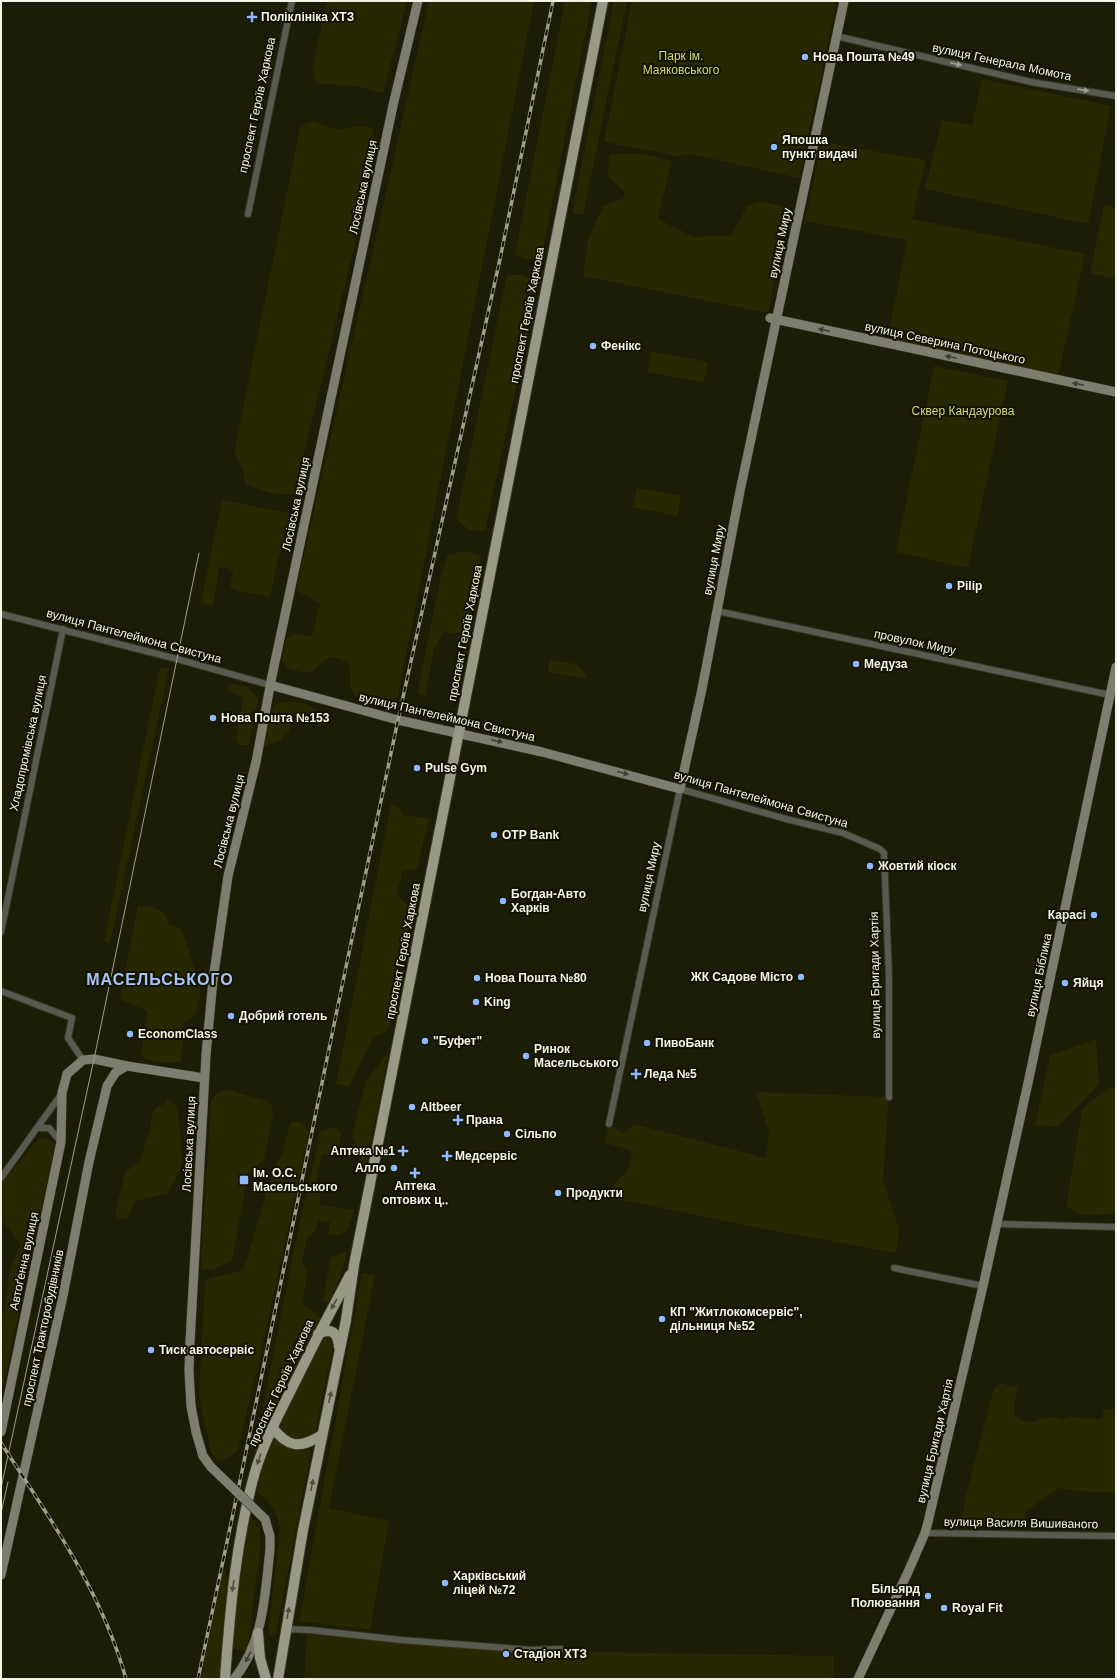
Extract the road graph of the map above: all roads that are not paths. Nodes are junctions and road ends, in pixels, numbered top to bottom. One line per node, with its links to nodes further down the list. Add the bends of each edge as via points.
1 (292, 1): 7 (street, проспект Героїв Харкова)
2 (418, 1): 14 (street, Лосівська вулиця, via 394,101)
3 (603, 1): 16 (main road, проспект Героїв Харкова)
4 (844, 1): 5 (street, вулиця Миру)
5 (836, 36): 6 (street, вулиця Генерала Момота, one-way to 6, via 1031,82); 8 (street, вулиця Миру)
6 (1116, 96)
7 (248, 214)
8 (773, 319): 9 (street, вулиця Северина Потоцького, one-way to 8); 10 (street, вулиця Миру)
9 (1116, 392)
10 (716, 610): 15 (street, провулок Миру); 17 (street, вулиця Миру)
11 (1, 614): 12 (street, вулиця Пантелеймона Свистуна)
12 (63, 629): 14 (street, вулиця Пантелеймона Свистуна); 19 (street, Хладопромівська вулиця)
13 (1116, 668): 15 (street, вулиця Біблика)
14 (270, 685): 16 (street, вулиця Пантелеймона Свистуна); 23 (street, Лосівська вулиця, via 256,762 228,876 213,980)
15 (1110, 695): 30 (street, вулиця Біблика)
16 (459, 734): 17 (street, вулиця Пантелеймона Свистуна, one-way to 17, via 542,752); 33 (main road, проспект Героїв Харкова)
17 (680, 789): 18 (street, вулиця Пантелеймона Свистуна, via 843,833); 26 (street, вулиця Миру)
18 (884, 853): 25 (street, вулиця Бригади Хартія, via 889,978)
19 (1, 932)
20 (1, 992): 21 (street, via 72,1018 68,1038)
21 (83, 1060): 22 (street, via 94,1059); 24 (street, via 68,1074)
22 (127, 1066): 23 (street); 42 (street, проспект Тракторобудівників, via 116,1072 107,1086)
23 (204, 1078): 44 (street, Лосівська вулиця, bridge, via 189,1371 190,1406 204,1456 211,1467 265,1519 270,1536 270,1549)
24 (62, 1093): 27 (street); 28 (street, Автоґенна вулиця)
25 (889, 1097)
26 (609, 1124)
27 (38, 1128): 28 (street, via 49,1128); 29 (street)
28 (61, 1142): 38 (street, Автоґенна вулиця)
29 (1, 1178)
30 (997, 1224): 31 (street); 34 (street, вулиця Біблика)
31 (1116, 1227)
32 (894, 1268): 34 (street)
33 (353, 1270): 35 (main road, проспект Героїв Харкова, one-way to 35); 36 (main road, проспект Героїв Харкова)
34 (983, 1286): 40 (street, вулиця Бригади Хартія)
35 (318, 1334): 36 (main road, via 334,1332); 37 (main road, проспект Героїв Харкова)
36 (340, 1353): 39 (main road, проспект Героїв Харкова, one-way to 36)
37 (272, 1427): 39 (main road, via 287,1442 293,1444 308,1443); 46 (main road, проспект Героїв Харкова, one-way to 46, via 255,1472 238,1547)
38 (1, 1432)
39 (322, 1435): 43 (main road, проспект Героїв Харкова, one-way to 39)
40 (925, 1533): 41 (street, вулиця Василя Вишиваного); 50 (street, вулиця Бригади Хартія)
41 (1116, 1536)
42 (1, 1575)
43 (286, 1629): 45 (street, via 408,1641 532,1650); 49 (main road, проспект Героїв Харкова)
44 (258, 1633): 47 (street, Лосівська вулиця, one-way to 47, via 248,1658); 48 (main road, via 260,1658)
45 (561, 1649)
46 (225, 1679)
47 (234, 1679)
48 (266, 1679)
49 (278, 1679)
50 (858, 1679)

